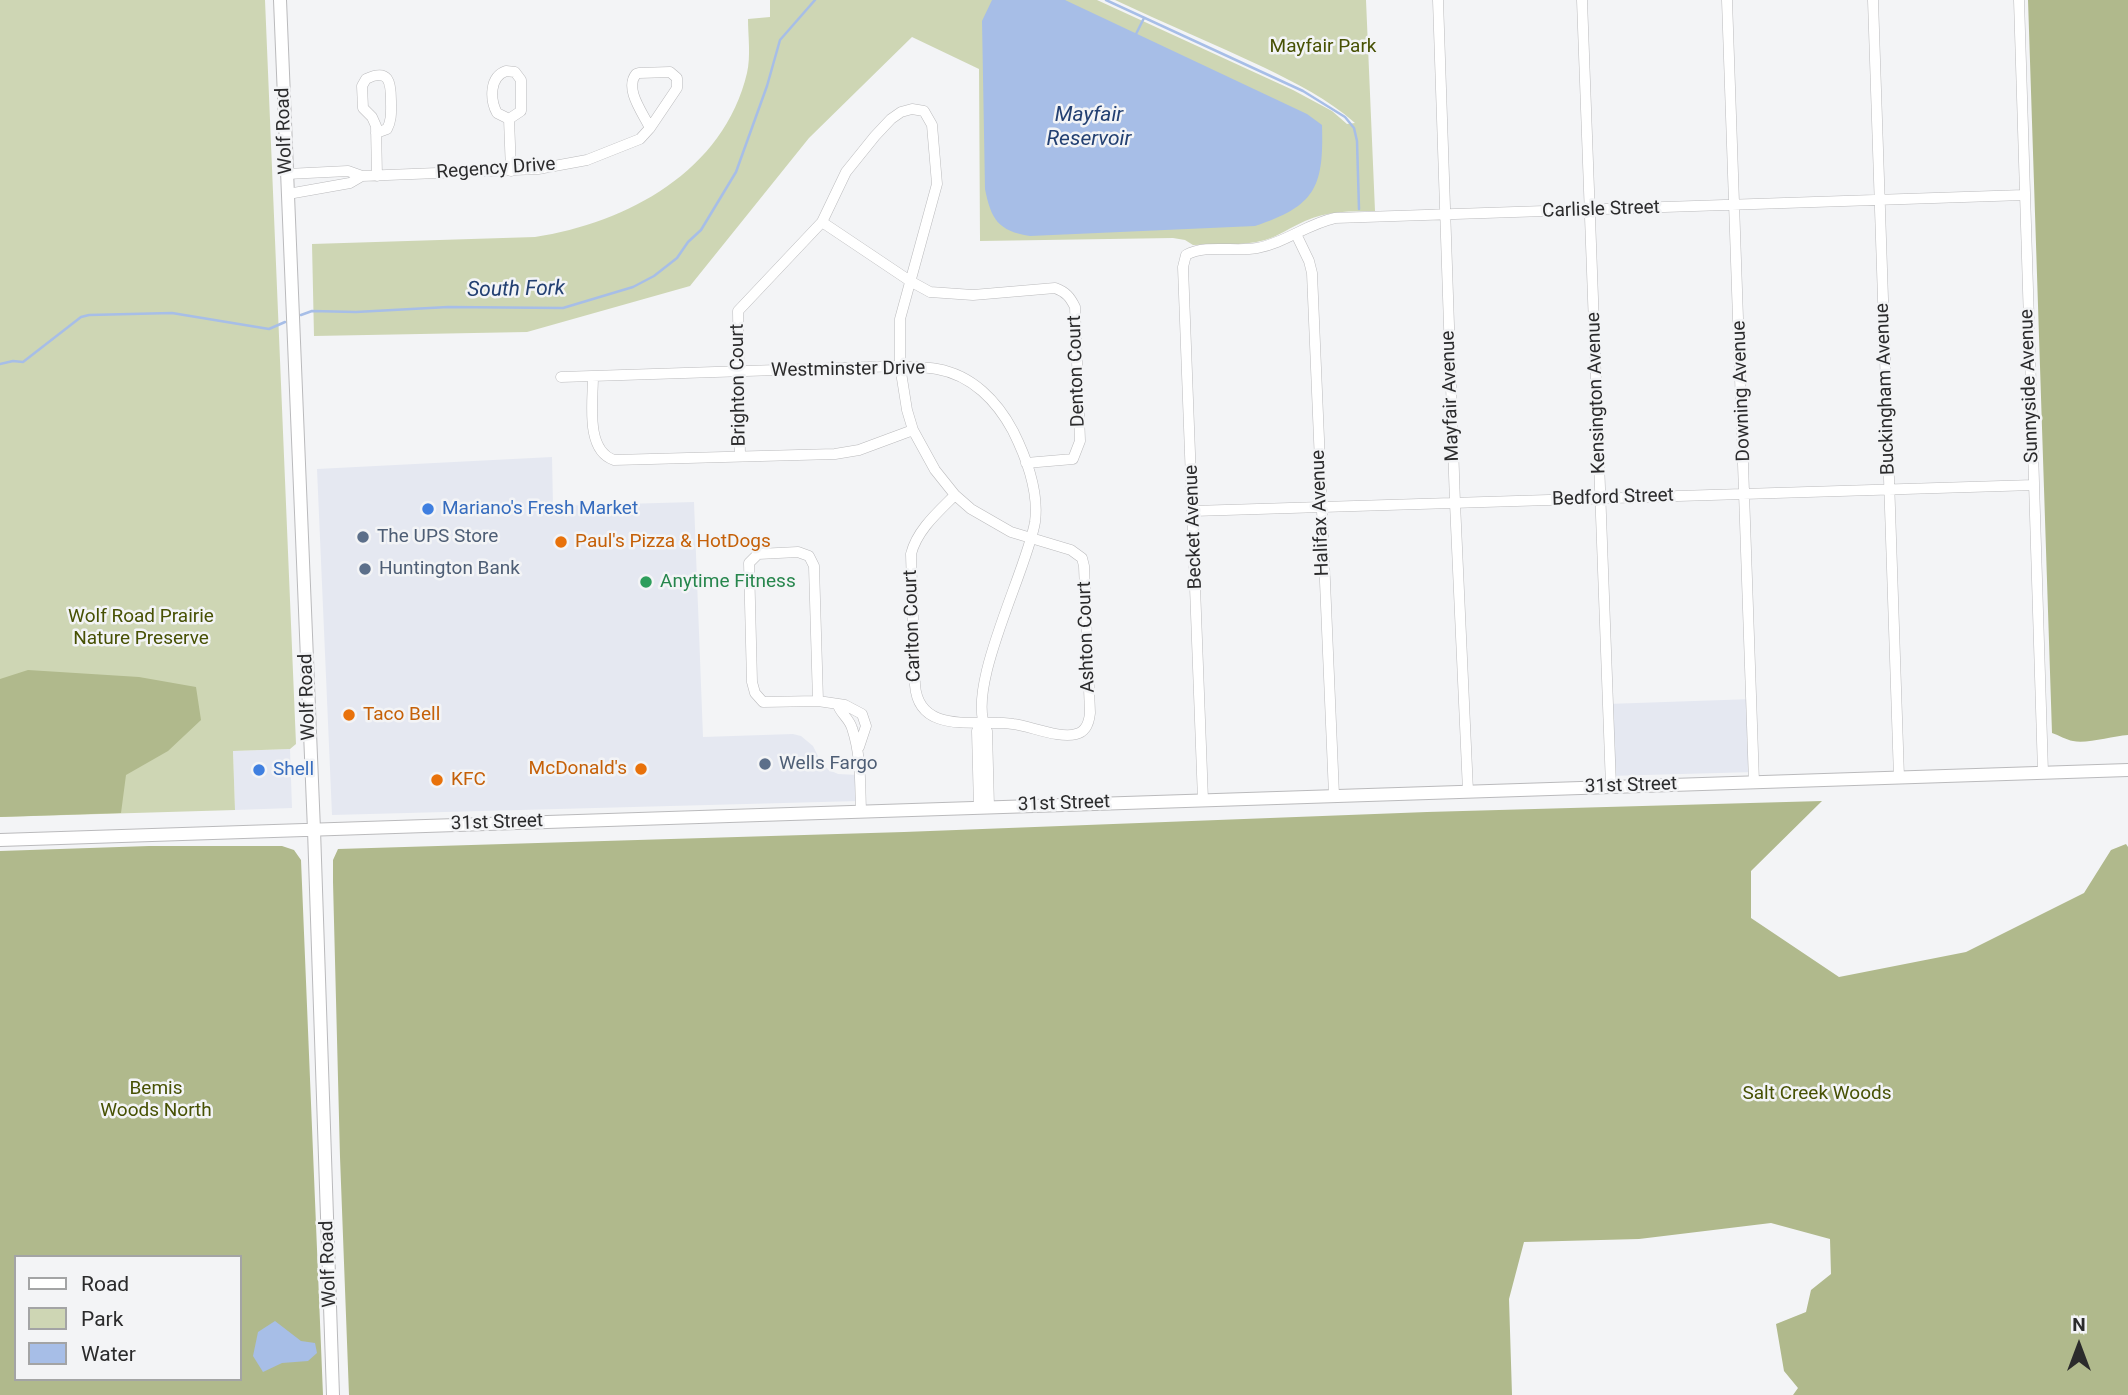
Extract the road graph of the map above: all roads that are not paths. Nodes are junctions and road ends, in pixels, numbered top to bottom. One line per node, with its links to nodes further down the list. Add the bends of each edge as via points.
1 (280, 0): 11 (main road, Wolf Road)
2 (1438, 0): 19 (street, Mayfair Avenue)
3 (1582, 0): 18 (street, Kensington Avenue)
4 (1727, 0): 17 (street, Downing Avenue)
5 (1873, 0): 16 (street, Buckingham Avenue)
6 (2019, 0): 15 (street, Sunnyside Avenue)
7 (509, 119): 7 (street, via 521,111 521,80 515,72 506,71 493,84 494,106); 10 (street)
8 (650, 128): 8 (street, Regency Drive, via 631,88 633,77 639,72 665,71 674,75 677,88); 10 (street, Regency Drive, via 639,139 587,160)
9 (376, 133): 9 (street, via 387,129 391,116 391,84 382,75 370,76 362,86 363,108); 13 (street)
10 (511, 171): 13 (street, Regency Drive)
11 (287, 174): 12 (street, Regency Drive, via 348,171); 14 (main road, Wolf Road)
12 (362, 176): 13 (street, Regency Drive); 14 (street, Regency Drive, via 350,183)
13 (377, 176)
14 (288, 194): 52 (main road, Wolf Road)
15 (2024, 195): 16 (street, Carlisle Street); 31 (street, Sunnyside Avenue)
16 (1880, 199): 17 (street, Carlisle Street); 32 (street, Buckingham Avenue)
17 (1734, 206): 18 (street, Carlisle Street); 33 (street, Downing Avenue)
18 (1590, 211): 19 (street, Carlisle Street); 35 (street, Kensington Avenue)
19 (1445, 214): 21 (street, Carlisle Street, via 1335,218); 36 (street, Mayfair Avenue)
20 (822, 222): 23 (street, Denton Court); 23 (street, Brighton Court, via 846,172 875,136 901,112 924,111 932,125 937,184); 25 (street, Brighton Court, via 738,311)
21 (1296, 234): 22 (street, Carlisle Street, via 1253,249 1198,250); 37 (street, Halifax Avenue, via 1312,274)
22 (1186, 255): 38 (street, Becket Avenue)
23 (910, 281): 24 (street, Ashton Court, via 900,319); 30 (street, Denton Court, via 946,295 1055,288 1070,297 1076,307 1080,441 1073,459)
24 (900, 366): 25 (street, Westminster Drive); 28 (street, Ashton Court); 30 (street, Westminster Drive, via 939,369 969,380 1005,416)
25 (738, 372): 26 (street, Westminster Drive); 29 (street, Brighton Court)
26 (593, 376): 27 (street, Westminster Drive); 29 (street, via 595,441 603,454 614,460)
27 (561, 377)
28 (913, 430): 29 (street, via 835,454); 34 (street, Ashton Court)
29 (740, 456)
30 (1026, 463): 39 (street, Westminster Drive, via 1034,498)
31 (2034, 485): 32 (street, Bedford Street); 43 (street, Sunnyside Avenue)
32 (1889, 489): 33 (street, Bedford Street); 44 (street, Buckingham Avenue)
33 (1746, 494): 35 (street, Bedford Street); 45 (street, Downing Avenue)
34 (955, 495): 39 (street, Ashton Court, via 995,524); 41 (street, Carlton Court, via 929,521 911,554 915,691 930,713 946,722)
35 (1601, 498): 36 (street, Bedford Street); 46 (street, Kensington Avenue)
36 (1455, 503): 37 (street, Bedford Street); 47 (street, Mayfair Avenue)
37 (1321, 507): 38 (street, Bedford Street); 48 (street, Halifax Avenue)
38 (1193, 511): 49 (street, Becket Avenue)
39 (1031, 539): 41 (street, Westminster Drive, via 990,658 982,693); 41 (street, Ashton Court, via 1072,550 1082,558 1089,722 1081,733 1070,736 1012,723)
40 (818, 701): 40 (street, via 812,560 799,552 758,554 748,569 755,693 763,702); 51 (street, via 855,709 864,716 866,726 859,747)
41 (982, 723): 50 (street, Westminster Drive, via 987,731)
42 (2128, 770): 43 (main road, 31st Street)
43 (2043, 772): 44 (main road, 31st Street)
44 (1899, 777): 45 (main road, 31st Street)
45 (1754, 782): 46 (main road, 31st Street)
46 (1611, 786): 47 (main road, 31st Street)
47 (1468, 791): 48 (main road, 31st Street)
48 (1334, 796): 49 (main road, 31st Street)
49 (1203, 800): 50 (main road, 31st Street)
50 (984, 807): 51 (main road, 31st Street)
51 (861, 811): 52 (main road, 31st Street)
52 (314, 830): 53 (main road, 31st Street); 54 (main road, Wolf Road)
53 (0, 840)
54 (333, 1395)

